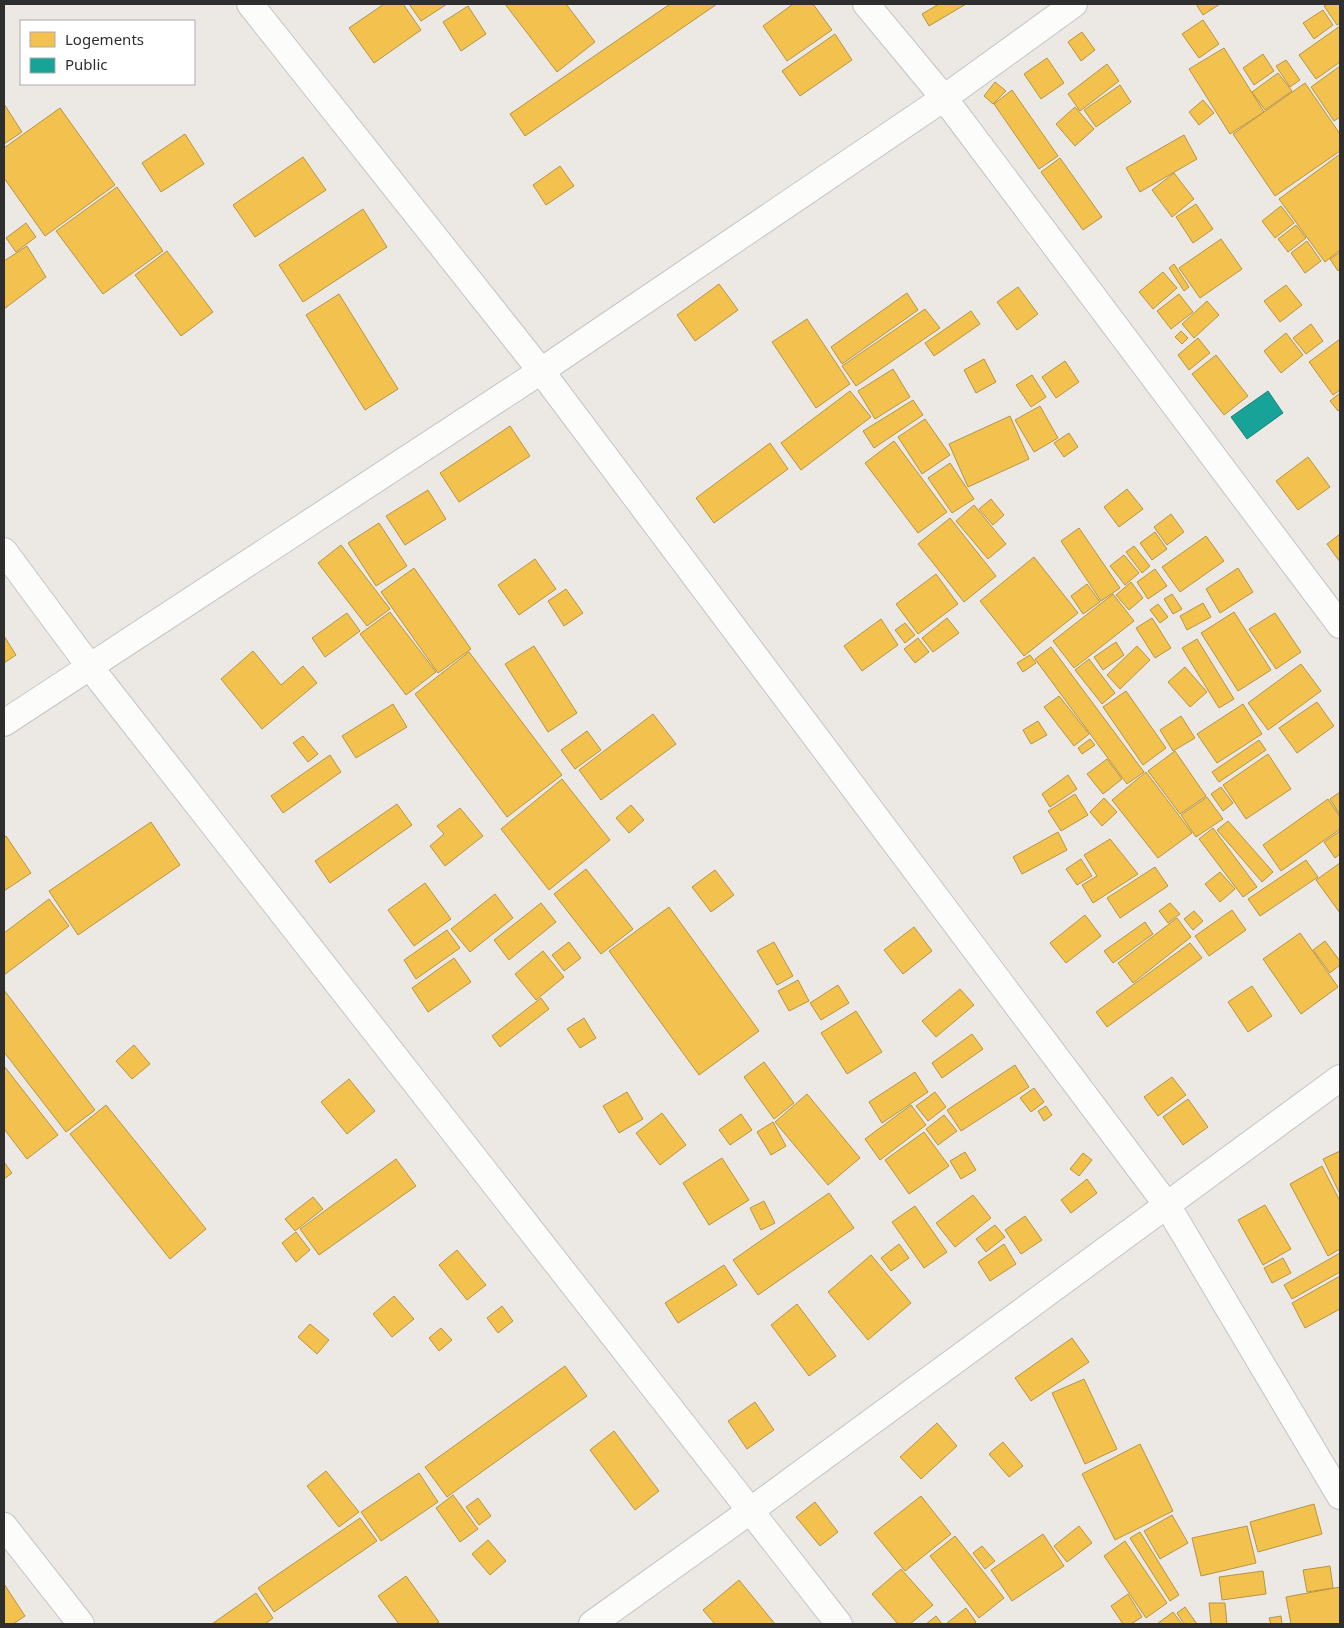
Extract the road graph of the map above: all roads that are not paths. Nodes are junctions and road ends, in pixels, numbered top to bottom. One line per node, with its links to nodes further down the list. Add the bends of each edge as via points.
1 (250, 4): 5 (street)
2 (866, 4): 4 (street)
3 (1074, 4): 4 (street)
4 (944, 98): 5 (street); 7 (street)
5 (541, 370): 8 (street); 11 (street)
6 (4, 551): 8 (street)
7 (1340, 625)
8 (90, 667): 9 (street); 13 (street)
9 (4, 723)
10 (1340, 1078): 11 (street)
11 (1167, 1205): 12 (street); 13 (street)
12 (1340, 1496)
13 (750, 1511): 16 (street); 17 (street)
14 (4, 1526): 15 (street)
15 (80, 1624)
16 (592, 1624)
17 (839, 1624)

